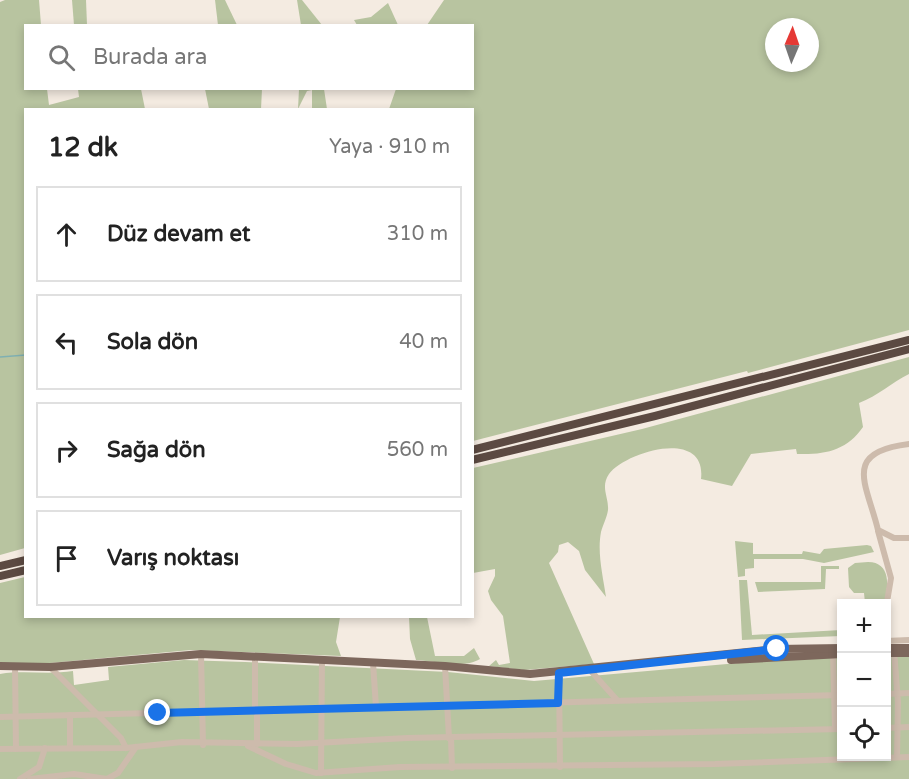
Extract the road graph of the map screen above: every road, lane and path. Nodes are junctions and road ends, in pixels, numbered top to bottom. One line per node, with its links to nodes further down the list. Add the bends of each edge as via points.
1 (909, 340): 4 (highway)
2 (909, 349): 5 (highway)
3 (909, 444): 6 (street, via 886,447 867,458 864,465 863,483)
4 (474, 449)
5 (474, 460)
6 (878, 530): 7 (street, via 894,538); 12 (street, via 891,578)
7 (909, 538)
8 (24, 560): 9 (highway)
9 (0, 566)
10 (24, 570): 11 (highway)
11 (0, 576)
12 (888, 599)
13 (909, 640): 14 (street)
14 (891, 641)
15 (909, 648): 17 (main road)
16 (837, 650): 30 (main road, via 777,649)
17 (891, 651)
18 (891, 651): 21 (main road)
19 (838, 653): 35 (street)
20 (890, 653): 32 (street)
21 (909, 653)
22 (201, 656): 23 (main road); 29 (main road); 43 (street)
23 (255, 658): 24 (main road); 42 (street)
24 (322, 661): 25 (main road); 41 (street)
25 (373, 665): 28 (main road); 40 (street)
26 (0, 668): 27 (main road)
27 (15, 668): 29 (main road); 46 (street)
28 (445, 668): 31 (main road); 39 (street)
29 (52, 669): 44 (street)
30 (592, 672): 31 (main road); 37 (street)
31 (559, 675): 38 (street)
32 (897, 693): 33 (street); 34 (street); 51 (street)
33 (909, 693)
34 (891, 694)
35 (833, 695): 36 (street); 37 (street); 48 (street)
36 (837, 695)
37 (617, 700): 38 (street)
38 (558, 703): 39 (street); 53 (street)
39 (446, 705): 40 (street); 54 (street)
40 (376, 707): 41 (street)
41 (321, 709): 42 (street); 55 (street)
42 (256, 711): 43 (street); 57 (street)
43 (201, 712): 44 (street); 58 (street)
44 (97, 714): 45 (street); 62 (street)
45 (70, 715): 46 (street); 61 (street)
46 (16, 716): 47 (street); 64 (street)
47 (0, 717)
48 (837, 722)
49 (909, 727): 51 (street)
50 (891, 728): 51 (street)
51 (896, 728): 65 (street)
52 (837, 729): 53 (street)
53 (558, 736): 54 (street); 67 (street)
54 (450, 738): 55 (street); 68 (street)
55 (323, 742): 57 (street); 69 (street)
56 (245, 744): 57 (street); 58 (street); 69 (street, via 286,764)
57 (256, 744)
58 (203, 745): 59 (street, via 182,742)
59 (136, 747): 62 (street); 71 (street, via 112,777 74,774)
60 (45, 748): 61 (street); 64 (street); 70 (street, via 39,767)
61 (70, 748): 62 (street)
62 (126, 748)
63 (0, 749): 64 (street)
64 (16, 749)
65 (897, 757): 66 (street); 67 (street)
66 (909, 757)
67 (560, 767): 68 (street)
68 (452, 768): 69 (street)
69 (321, 772)
70 (20, 779)
71 (30, 779)

